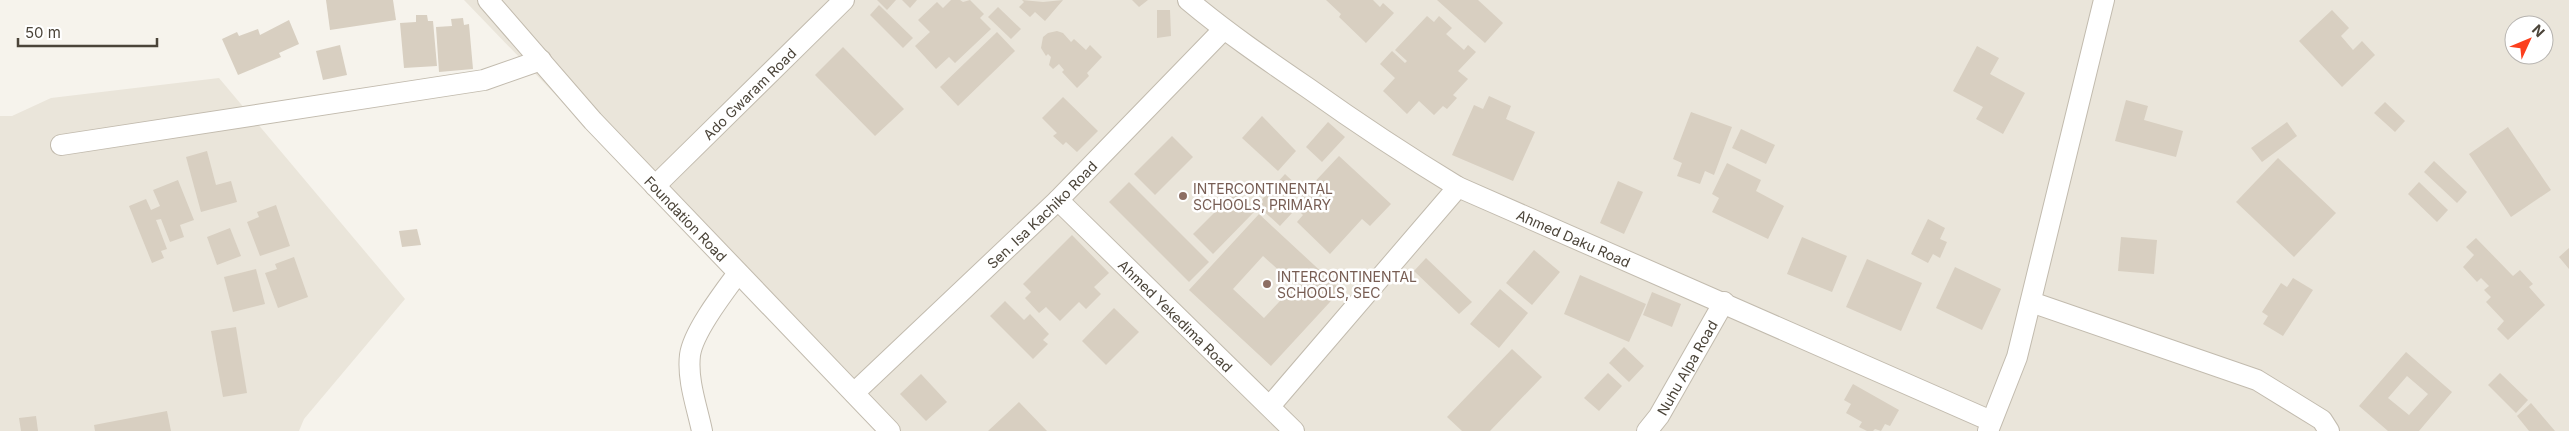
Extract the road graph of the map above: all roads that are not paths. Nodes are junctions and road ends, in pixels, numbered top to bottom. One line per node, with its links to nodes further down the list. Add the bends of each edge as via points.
1 (488, 0): 6 (street, Foundation Road)
2 (844, 0): 8 (street, Ado Gwaram Road)
3 (1188, 0): 5 (street, Ahmed Daku Road)
4 (2104, 0): 13 (street)
5 (1223, 30): 9 (street, Ahmed Daku Road, via 1407,156); 10 (street, Sen. Isa Kachiko Road)
6 (541, 60): 7 (street, via 484,80); 8 (street, Foundation Road)
7 (61, 145)
8 (654, 186): 11 (street, Foundation Road)
9 (1458, 187): 12 (street, Ahmed Daku Road); 15 (street)
10 (1058, 200): 14 (street, Sen. Isa Kachiko Road); 15 (street, Ahmed Yekedima Road)
11 (738, 272): 14 (street, Foundation Road); 17 (street, via 708,315 690,354 690,376)
12 (1724, 302): 16 (street, Ahmed Daku Road); 20 (street, Nuhu Alpa Road, via 1659,416)
13 (2031, 302): 16 (street, via 2017,357); 21 (street, via 2257,380 2322,420)
14 (854, 393): 18 (street, Foundation Road)
15 (1270, 406): 19 (street, Ahmed Yekedima Road)
16 (1990, 426)
17 (702, 431)
18 (890, 431)
19 (1294, 431)
20 (1647, 431)
21 (2330, 431)

